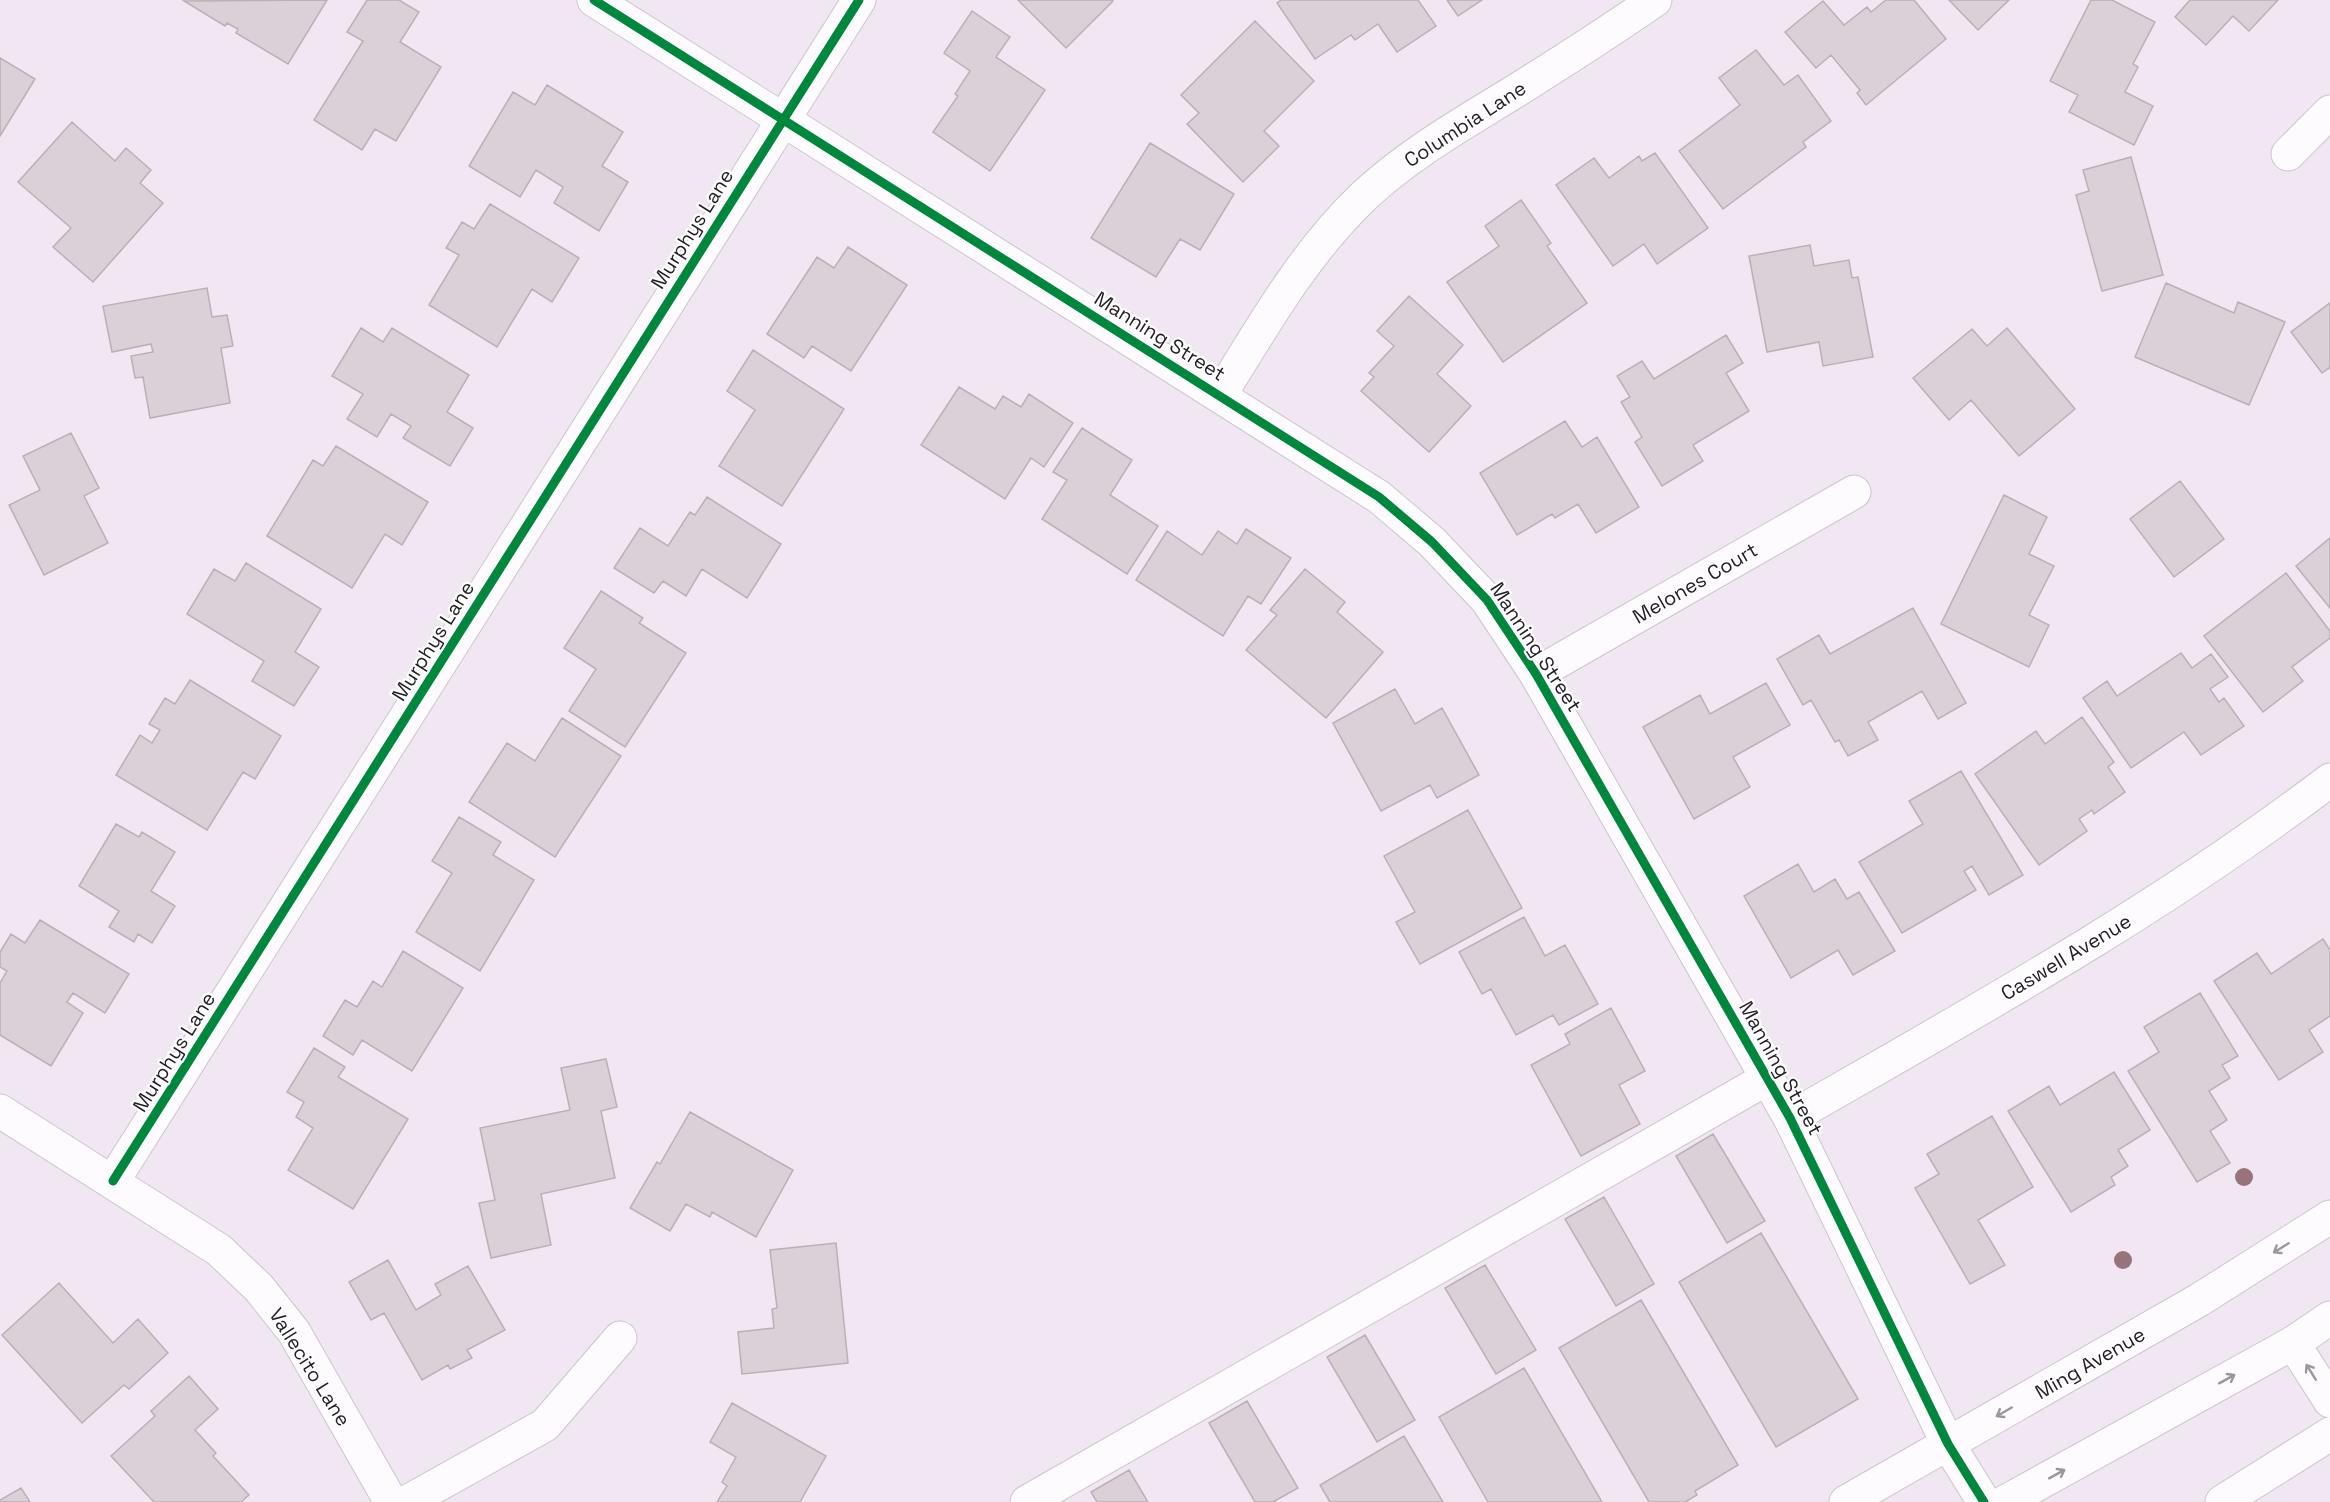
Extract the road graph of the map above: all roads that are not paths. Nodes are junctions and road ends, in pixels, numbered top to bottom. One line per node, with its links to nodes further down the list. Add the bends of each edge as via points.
1 (594, 0): 5 (street, Manning Street)
2 (859, 0): 5 (street, Murphys Lane)
3 (1655, 0): 7 (street, Columbia Lane, via 1423,148 1364,197 1312,254)
4 (2330, 112): 6 (street)
5 (783, 119): 7 (street, Manning Street); 14 (street, Murphys Lane)
6 (2288, 154)
7 (1220, 395): 9 (street, Manning Street, via 1379,497 1432,542 1486,600)
8 (1854, 492): 9 (street, Melones Court)
9 (1536, 674): 11 (street, Manning Street)
10 (2330, 780): 13 (street, Caswell Avenue, via 2144,910)
11 (1768, 1078): 13 (street, Manning Street); 24 (street)
12 (0, 1111): 14 (street, Vallecito Lane)
13 (1790, 1118): 21 (street, Manning Street)
14 (113, 1182): 22 (street, Vallecito Lane, via 219,1250 260,1288 294,1332)
15 (2330, 1217): 21 (street, Ming Avenue, one-way to 21, via 2199,1300)
16 (2330, 1318): 18 (street)
17 (620, 1338): 23 (street, via 545,1425)
18 (2293, 1342): 19 (street, one-way to 18); 27 (street, one-way to 18)
19 (2330, 1401)
20 (2330, 1434): 28 (street)
21 (1948, 1444): 25 (street, Ming Avenue); 26 (street, Manning Street)
22 (391, 1502)
23 (407, 1502)
24 (1027, 1502)
25 (1846, 1502)
26 (1984, 1502)
27 (2005, 1502)
28 (2222, 1502)

